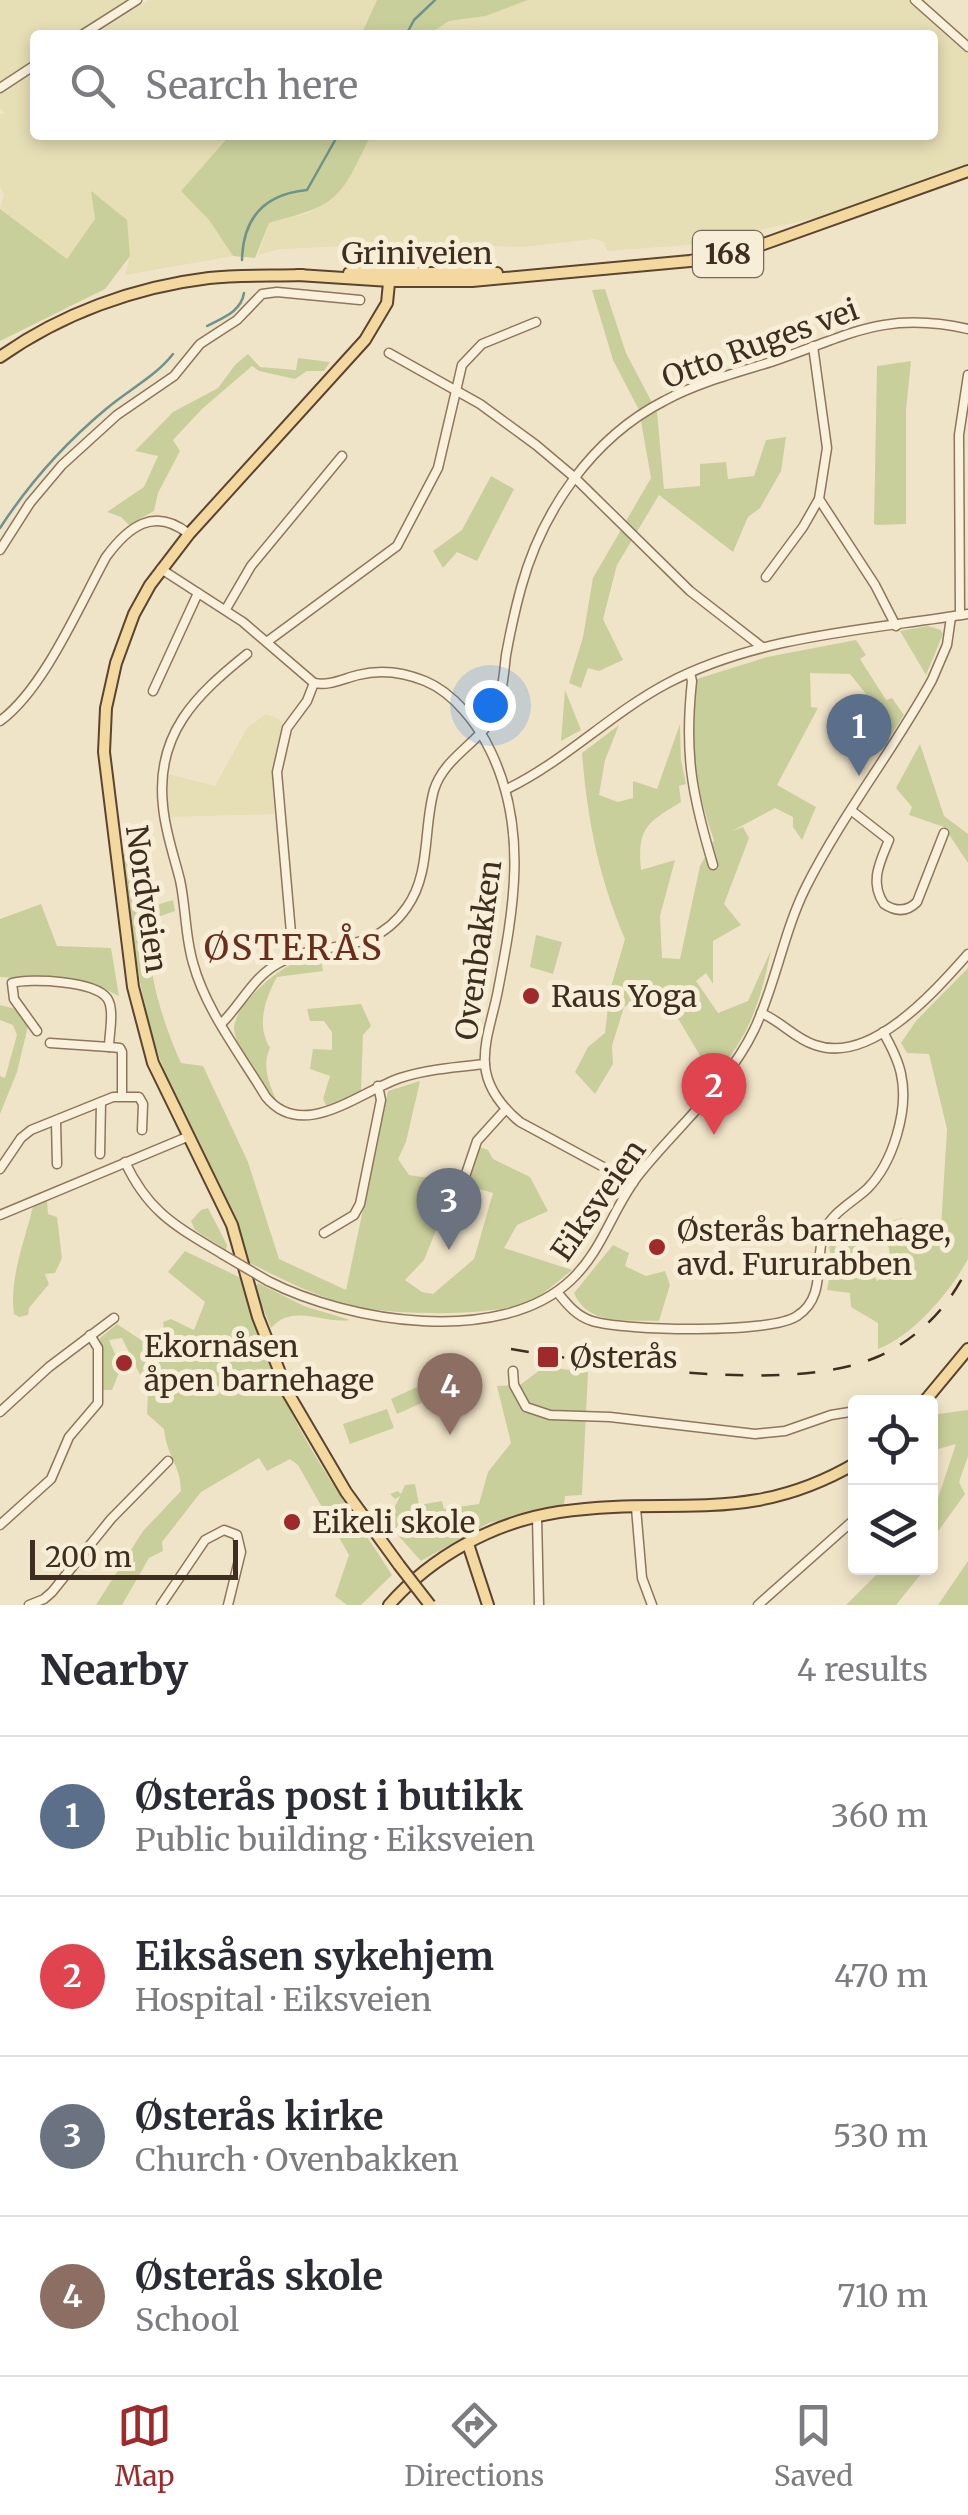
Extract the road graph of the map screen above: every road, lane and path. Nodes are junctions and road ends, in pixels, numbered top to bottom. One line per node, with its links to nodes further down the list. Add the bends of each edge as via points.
1 (137, 0): 3 (street)
2 (915, 0): 4 (street)
3 (90, 30)
4 (968, 47)
5 (30, 68): 6 (street)
6 (0, 88)
7 (968, 172): 9 (main road, Griniveien / 168)
8 (968, 179): 9 (main road, Griniveien / 168)
9 (910, 193): 10 (main road, Griniveien / 168, via 716,257 536,275)
10 (390, 277): 16 (main road, Griniveien / 168, via 211,278 146,290 58,322); 22 (main road, Nordveien, via 388,303 365,340)
11 (360, 300): 23 (street, via 262,294 62,465)
12 (536, 322): 18 (street, via 482,344 462,365)
13 (968, 330): 14 (street, Otto Ruges vei, via 891,322)
14 (813, 346): 20 (street, Otto Ruges vei, via 663,401 616,433); 21 (street, via 826,435)
15 (389, 353): 18 (street)
16 (0, 357)
17 (968, 376): 28 (street, Eiksveien, via 958,435)
18 (454, 389): 20 (street); 30 (street, via 438,468 397,546)
19 (342, 456): 27 (street, via 251,566)
20 (574, 477): 31 (street, via 678,581); 37 (street, Otto Ruges vei, via 526,575 496,710)
21 (819, 499): 25 (street); 29 (street)
22 (189, 534): 24 (main road, Nordveien); 36 (street, via 151,520 118,541 37,680)
23 (0, 550)
24 (161, 569): 26 (street); 57 (main road, Nordveien, via 116,663 104,769 138,1012 153,1063)
25 (766, 577)
26 (198, 593): 27 (street); 35 (street)
27 (226, 609): 30 (street)
28 (960, 615): 29 (street); 39 (street, Eiksveien, via 932,680)
29 (896, 626): 31 (street)
30 (268, 641): 34 (street)
31 (762, 647): 33 (street)
32 (247, 654): 45 (street, via 194,702 170,745 162,778 192,960)
33 (690, 673): 38 (street); 41 (street, via 690,781)
34 (314, 683): 37 (street, Ovenbakken, via 374,672 408,675 442,692); 43 (street, via 287,728 278,772)
35 (152, 691)
36 (0, 721)
37 (480, 732): 38 (street, Ovenbakken); 43 (street, Otto Ruges vei, via 439,778 422,874 402,914 358,944)
38 (507, 789): 50 (street, Ovenbakken, via 515,884)
39 (852, 812): 40 (street, via 889,840 876,890 898,910 917,902); 44 (street, Eiksveien, via 802,895)
40 (944, 833)
41 (713, 865)
42 (968, 954): 47 (street)
43 (293, 956): 45 (street, Otto Ruges vei, via 256,980)
44 (761, 1013): 47 (street, via 826,1048); 62 (street, Eiksveien, via 742,1052)
45 (222, 1023): 51 (street, via 266,1097 290,1115 317,1115)
46 (37, 1031): 49 (street, via 14,999 12,983 88,986 108,1000)
47 (884, 1032): 66 (street, via 902,1078 895,1138 875,1180 826,1227 816,1292 799,1315 768,1326 615,1325 581,1316)
48 (50, 1043): 49 (street)
49 (109, 1047): 52 (street, via 122,1052)
50 (485, 1064): 51 (street); 54 (street, Ovenbakken)
51 (378, 1086): 65 (street, via 381,1100 360,1204)
52 (122, 1095): 53 (street); 56 (street, via 142,1101)
53 (100, 1102): 55 (street); 58 (street)
54 (506, 1108): 62 (street, Ovenbakken, via 528,1127); 64 (street, via 477,1140)
55 (56, 1122): 60 (street); 61 (street, via 21,1138)
56 (142, 1130)
57 (188, 1137): 59 (street); 85 (main road, Nordveien, bridge, via 232,1225 288,1393 346,1492)
58 (100, 1154)
59 (126, 1162): 63 (street); 66 (street, Eiksveien, bridge, via 154,1209 268,1281 335,1308 407,1319 496,1317)
60 (57, 1164)
61 (0, 1170)
62 (633, 1182): 66 (street, Eiksveien, via 596,1252)
63 (0, 1215)
64 (446, 1233)
65 (324, 1234)
66 (557, 1292)
67 (114, 1318): 68 (street)
68 (90, 1335): 72 (street); 78 (street, via 98,1348 98,1403 68,1436 51,1479)
69 (968, 1349): 71 (main road)
70 (513, 1371): 73 (street, via 526,1407 550,1415 755,1434)
71 (930, 1395)
72 (0, 1412)
73 (848, 1412)
74 (168, 1461): 81 (street, via 52,1592)
75 (848, 1467): 76 (main road, via 760,1502)
76 (636, 1508): 77 (main road); 88 (street, via 642,1578)
77 (537, 1517): 80 (main road); 87 (street)
78 (0, 1525)
79 (848, 1525): 89 (street)
80 (464, 1546): 84 (main road, via 410,1582); 86 (main road)
81 (28, 1605)
82 (161, 1605): 83 (street, via 205,1540 224,1530 240,1544)
83 (228, 1605)
84 (389, 1605)
85 (430, 1605)
86 (488, 1605)
87 (539, 1605)
88 (652, 1605)
89 (758, 1605)

